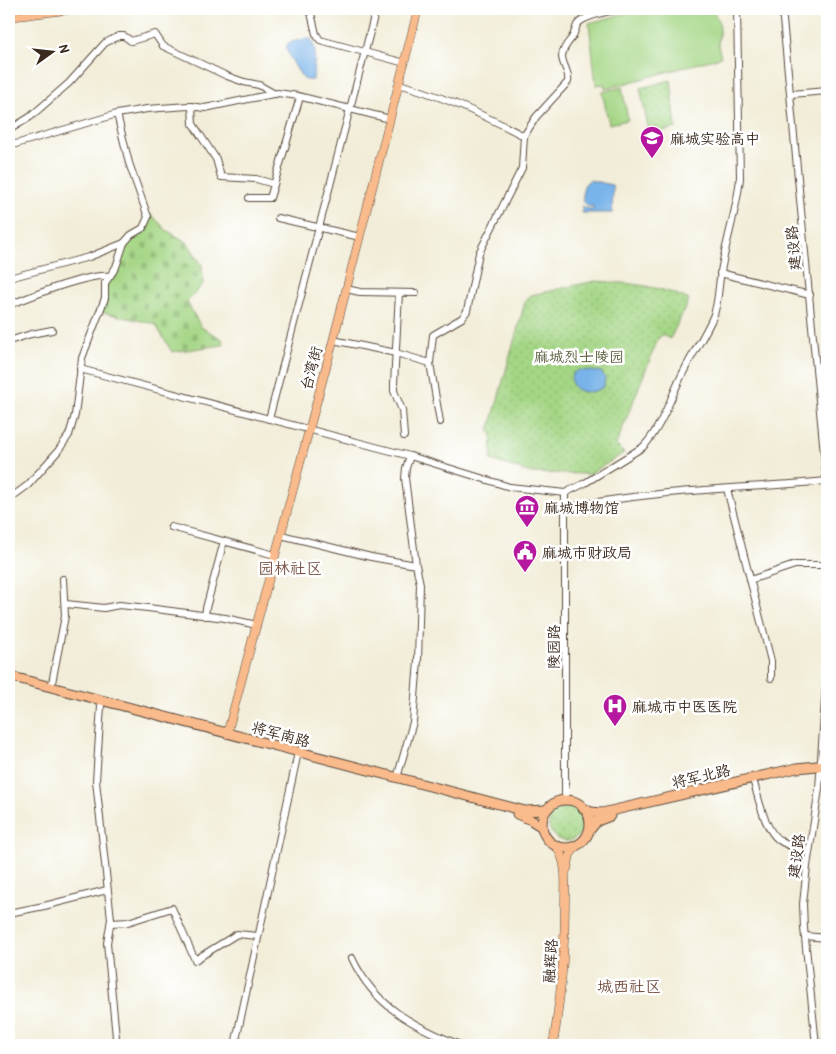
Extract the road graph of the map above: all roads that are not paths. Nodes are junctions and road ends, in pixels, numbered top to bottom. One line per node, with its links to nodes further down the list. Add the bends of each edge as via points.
1 (41, 9): 9 (main road)
2 (74, 9): 10 (main road)
3 (310, 9): 11 (street, via 316,36 320,40)
4 (376, 9): 11 (street)
5 (418, 9): 12 (main road, 台湾街)
6 (620, 9): 23 (street, via 584,18 578,23 562,55 568,82 541,111)
7 (736, 9): 31 (street, via 740,178)
8 (782, 9): 16 (street, 建设路)
9 (9, 13)
10 (9, 17)
11 (365, 52): 12 (street); 19 (street)
12 (405, 62): 13 (main road, 台湾街)
13 (399, 84): 21 (main road, 台湾街); 23 (street, via 483,114)
14 (827, 91): 16 (street)
15 (275, 94): 17 (street); 18 (street, via 205,108); 22 (street, via 259,84 228,76 163,46 155,34 131,41 119,36 103,44 68,83 30,117)
16 (791, 94): 37 (street, 建设路)
17 (300, 97): 19 (street); 25 (street)
18 (192, 106): 20 (street); 25 (street, via 193,124 216,159 221,177 256,179)
19 (350, 109): 21 (street); 28 (street)
20 (117, 114): 24 (street); 30 (street, via 129,163 148,217 143,228)
21 (390, 119): 29 (main road, 台湾街)
22 (9, 130)
23 (524, 136): 43 (street, via 522,168 479,252 467,311 462,318 433,336)
24 (9, 146)
25 (274, 184): 26 (street, via 270,198)
26 (249, 198)
27 (278, 218): 28 (street)
28 (319, 227): 29 (street); 47 (street)
29 (360, 237): 34 (main road, 台湾街)
30 (124, 243): 32 (street); 33 (street, via 98,254)
31 (720, 273): 37 (street); 56 (street, via 720,290 713,316 649,440 585,484)
32 (110, 276): 38 (street, via 74,282); 44 (street, via 105,283 105,298)
33 (9, 278)
34 (346, 288): 35 (street, via 360,292); 40 (main road, 台湾街)
35 (399, 293): 36 (street); 42 (street)
36 (416, 293)
37 (810, 295): 46 (street, 建设路)
38 (9, 305)
39 (52, 330): 41 (street)
40 (333, 340): 42 (street); 49 (main road, 台湾街)
41 (9, 341)
42 (396, 353): 43 (street); 50 (street, via 394,391 402,410)
43 (430, 363): 48 (street)
44 (80, 369): 47 (street); 57 (street, via 75,415 69,435 28,485)
45 (827, 403): 46 (street)
46 (820, 406): 51 (street, 建设路)
47 (269, 419): 49 (street)
48 (440, 422)
49 (309, 429): 52 (street); 60 (main road, 台湾街)
50 (404, 436)
51 (825, 439): 53 (street, 建设路)
52 (410, 456): 56 (street, via 510,487); 63 (street, via 405,478)
53 (827, 481): 54 (street, 建设路); 55 (street)
54 (827, 485)
55 (726, 489): 58 (street, via 666,493); 66 (street)
56 (565, 493): 58 (street, 陵园路)
57 (9, 499)
58 (565, 508): 81 (street, 陵园路)
59 (171, 527): 61 (street)
60 (281, 535): 62 (main road, 台湾街); 63 (street)
61 (224, 541): 62 (street); 68 (street)
62 (275, 555): 69 (main road, 台湾街)
63 (416, 565): 79 (street, via 420,584 415,708)
64 (827, 565): 66 (street, via 795,565)
65 (63, 579): 67 (street)
66 (750, 580): 72 (street, via 772,661)
67 (66, 604): 68 (street, via 104,608 119,605); 74 (street)
68 (205, 616): 69 (street)
69 (257, 625): 76 (main road, 台湾街)
70 (827, 670): 78 (street, 建设路)
71 (9, 676): 74 (highway, 将军南路)
72 (771, 678)
73 (9, 682): 75 (highway, 将军南路)
74 (51, 688): 76 (highway, 将军南路)
75 (101, 706): 77 (highway, 将军南路); 90 (street, via 96,781)
76 (228, 734): 79 (highway, 将军南路)
77 (297, 757): 84 (highway, 将军南路, via 520,815); 93 (street)
78 (824, 768): 80 (highway, 将军北路); 82 (highway, 将军北路, via 780,772 602,813); 88 (street, 建设路)
79 (397, 778): 83 (highway, 将军南路, via 524,811)
80 (754, 783): 85 (highway, 将军北路, via 603,818 595,822); 88 (street, via 772,833 778,840)
81 (565, 800): 82 (highway); 83 (highway)
82 (583, 808): 85 (highway, via 589,819)
83 (546, 810): 84 (highway)
84 (542, 827): 86 (highway, via 546,839)
85 (589, 831): 87 (highway)
86 (556, 846): 87 (highway, via 564,849); 89 (main road, via 563,860)
87 (576, 846): 89 (main road)
88 (809, 851): 94 (street, 建设路, via 804,892)
89 (565, 878): 101 (main road, 融辉路, via 563,970)
90 (107, 890): 91 (street); 92 (street)
91 (9, 913)
92 (111, 923): 93 (street, via 128,922 172,908 195,960 237,934); 97 (street, via 107,943)
93 (258, 936): 99 (street)
94 (805, 936): 95 (street); 102 (street, 建设路)
95 (827, 938)
96 (352, 958): 100 (street, via 357,970 392,1010)
97 (116, 1037)
98 (827, 1042): 102 (street)
99 (235, 1045)
100 (460, 1045)
101 (553, 1045)
102 (816, 1045)

